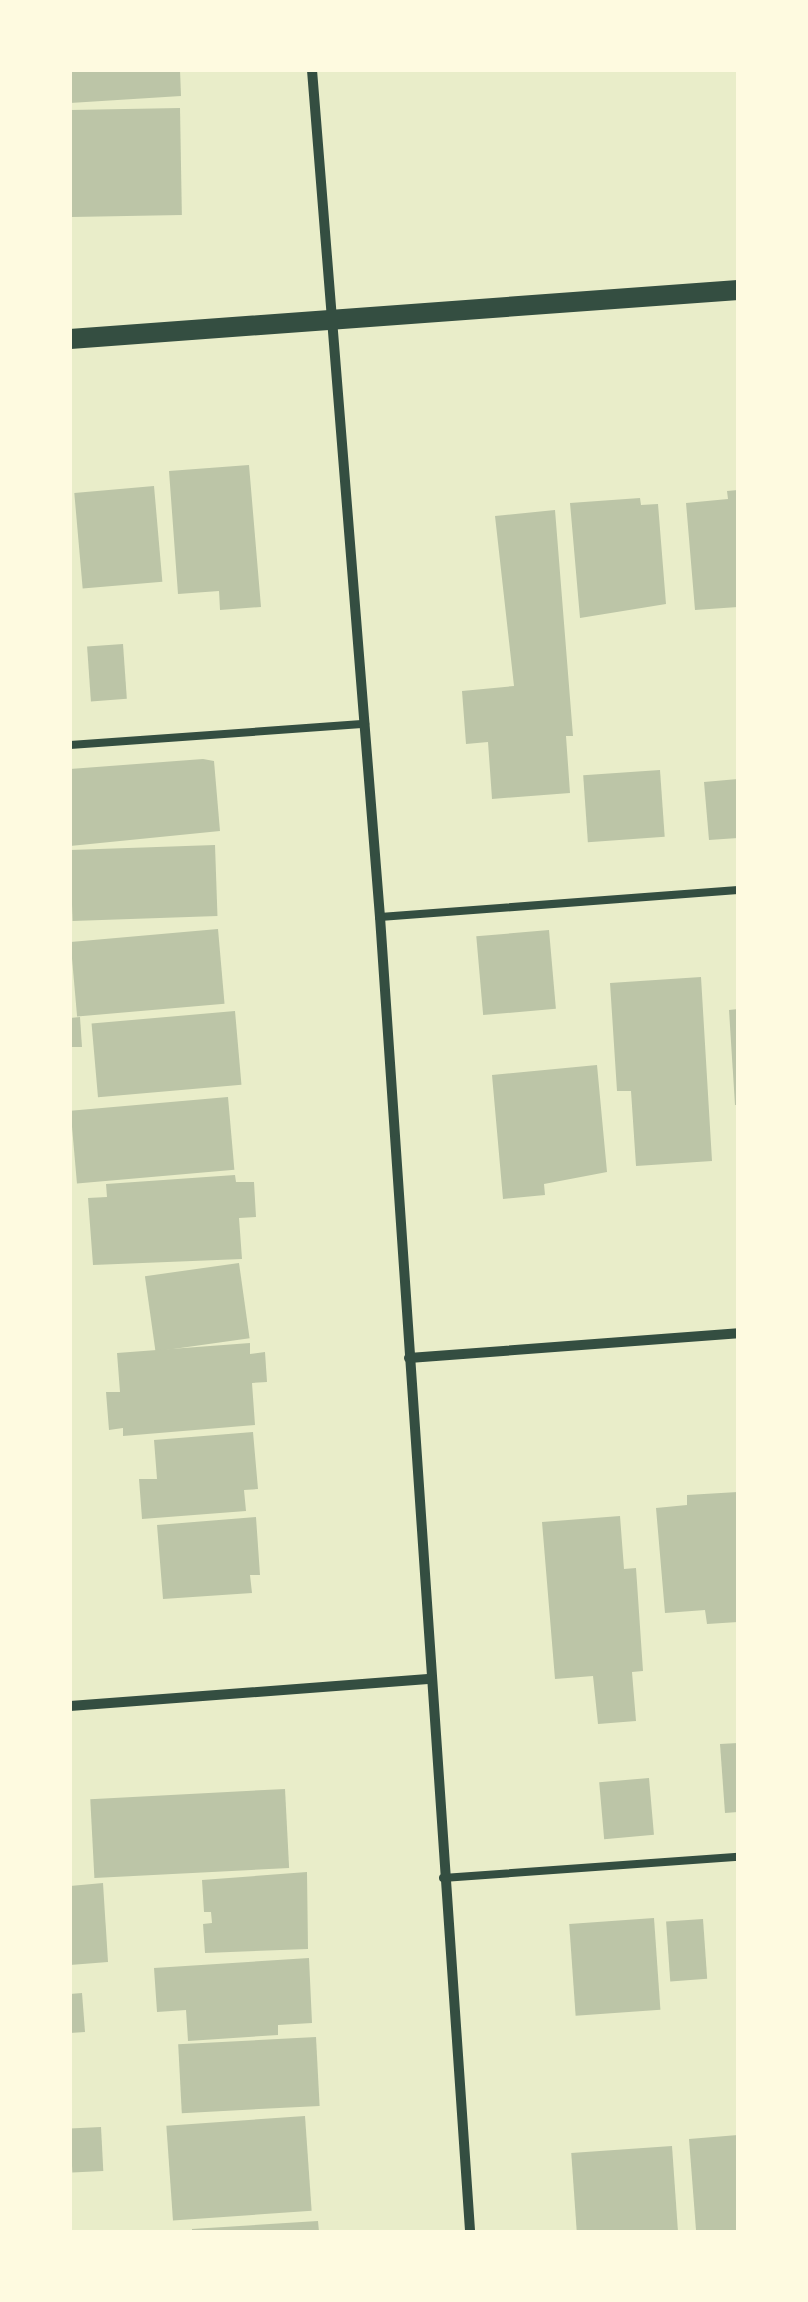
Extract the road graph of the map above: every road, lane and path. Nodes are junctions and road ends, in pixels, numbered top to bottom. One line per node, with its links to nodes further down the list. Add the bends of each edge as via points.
1 (312, 70): 3 (street)
2 (738, 290): 3 (main road)
3 (332, 322): 4 (main road); 5 (street)
4 (70, 338)
5 (365, 724): 6 (lane); 8 (street)
6 (70, 745)
7 (738, 890): 8 (lane)
8 (380, 917): 10 (street)
9 (738, 1333): 10 (street)
10 (409, 1358): 11 (street)
11 (428, 1679): 12 (street); 14 (street)
12 (70, 1706)
13 (738, 1858): 14 (lane)
14 (442, 1878): 15 (street)
15 (470, 2232)

